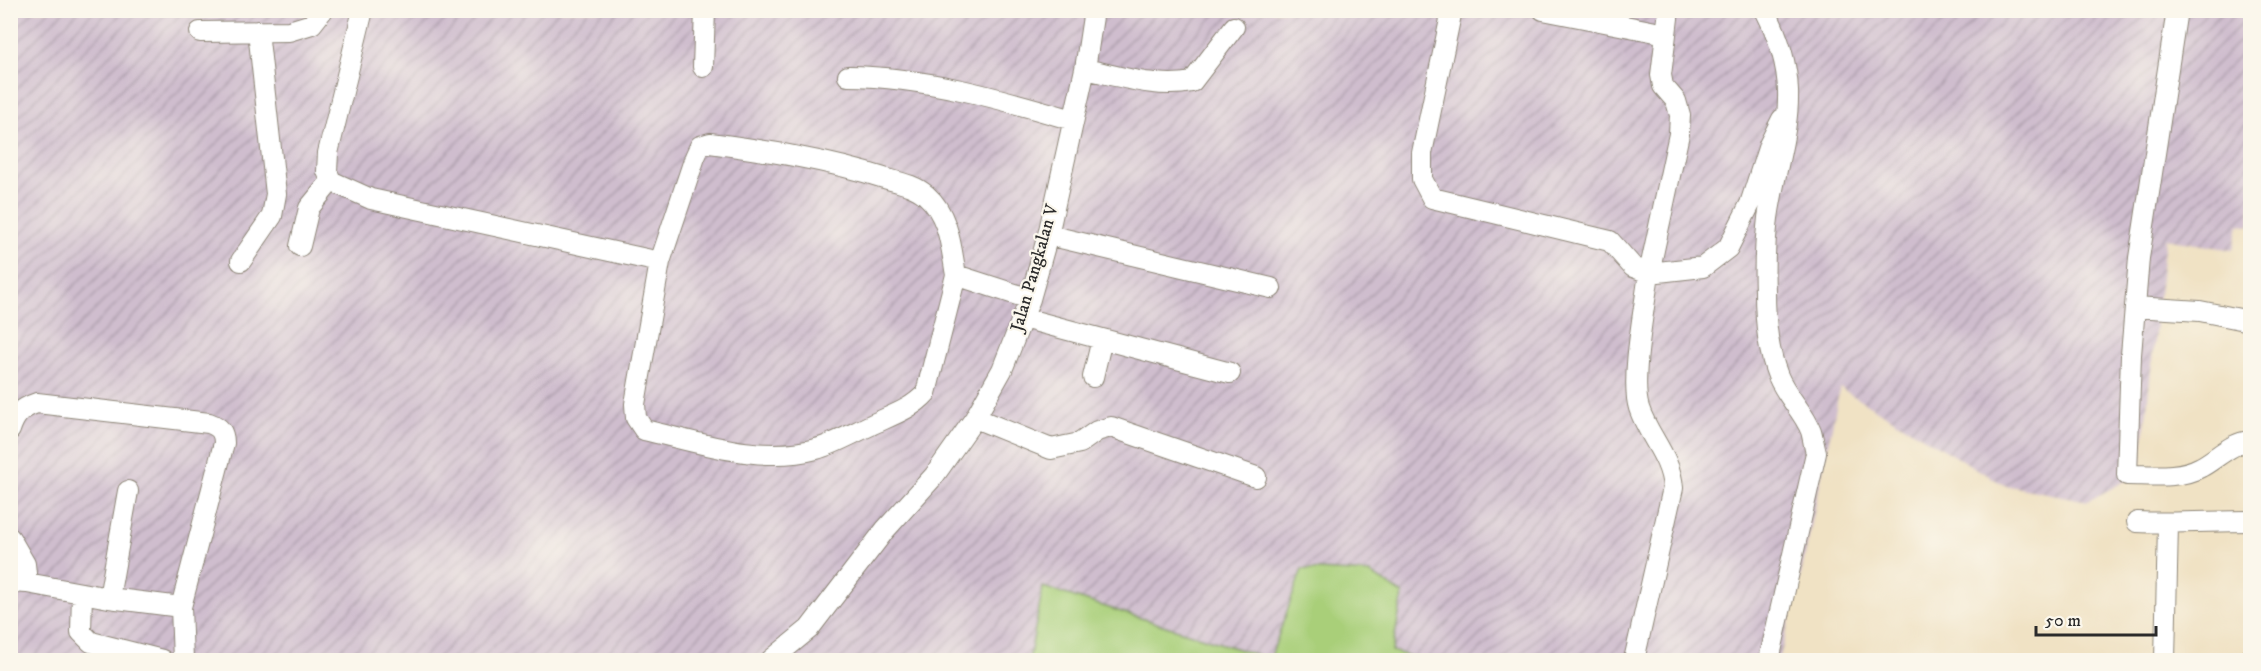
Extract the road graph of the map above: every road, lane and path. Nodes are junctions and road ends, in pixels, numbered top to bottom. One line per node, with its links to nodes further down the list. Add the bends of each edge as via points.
1 (322, 10): 11 (street, via 312,24 290,31)
2 (363, 10): 19 (street, via 328,153)
3 (705, 10): 14 (street)
4 (1094, 10): 15 (street, Jalan Pangkalan V)
5 (1452, 10): 24 (street, via 1422,153 1422,179 1432,198 1610,241 1633,267)
6 (1543, 10): 13 (street)
7 (1669, 10): 13 (street)
8 (1765, 10): 17 (street, via 1785,60)
9 (2177, 10): 28 (street, via 2141,239)
10 (1234, 27): 15 (street, via 1192,82 1176,85)
11 (258, 31): 12 (street); 22 (street, via 276,194 272,216)
12 (200, 32)
13 (1666, 34): 24 (street, via 1661,75 1663,86 1676,101 1679,134)
14 (703, 67)
15 (1084, 69): 18 (street, Jalan Pangkalan V)
16 (848, 76): 18 (street, via 911,80)
17 (1789, 103): 24 (street, via 1769,145 1750,204 1728,248 1703,267); 50 (street, via 1768,220 1765,291 1778,376 1811,430 1816,453)
18 (1073, 120): 20 (street, Jalan Pangkalan V)
19 (331, 181): 21 (street, via 309,208); 23 (street, via 371,199)
20 (1048, 236): 26 (street); 27 (street, Jalan Pangkalan V)
21 (300, 246)
22 (240, 261)
23 (660, 261): 25 (street, via 695,157 700,146 710,143 850,167 918,189 933,202 945,223); 25 (street, via 637,389 638,425 644,430 694,441 770,454 818,448 919,401 926,393)
24 (1649, 273): 49 (street, via 1637,370 1638,407 1672,472 1673,488)
25 (956, 275): 27 (street)
26 (1271, 288)
27 (1027, 308): 30 (street); 33 (street, Jalan Pangkalan V, via 1002,370)
28 (2135, 308): 29 (street, via 2200,311); 35 (street, via 2127,475 2184,475 2237,443)
29 (2250, 321)
30 (1102, 339): 31 (street); 32 (street)
31 (1230, 373)
32 (1093, 377)
33 (975, 418): 36 (street, via 1051,449 1080,443 1097,430 1111,427); 48 (street, Jalan Pangkalan V, via 934,476 885,530 809,629)
34 (10, 430): 45 (street, via 24,407 37,403 218,427 224,443)
35 (2250, 442)
36 (1256, 477)
37 (128, 491): 44 (street)
38 (2250, 521): 40 (street)
39 (2136, 522): 40 (street)
40 (2168, 524): 51 (street)
41 (10, 538): 42 (street, via 25,564)
42 (19, 582): 43 (street)
43 (82, 593): 44 (street); 46 (street, via 82,636 91,642)
44 (110, 598): 45 (street)
45 (182, 607): 47 (street)
46 (162, 660)
47 (183, 660)
48 (771, 660)
49 (1634, 660)
50 (1769, 660)
51 (2165, 660)

